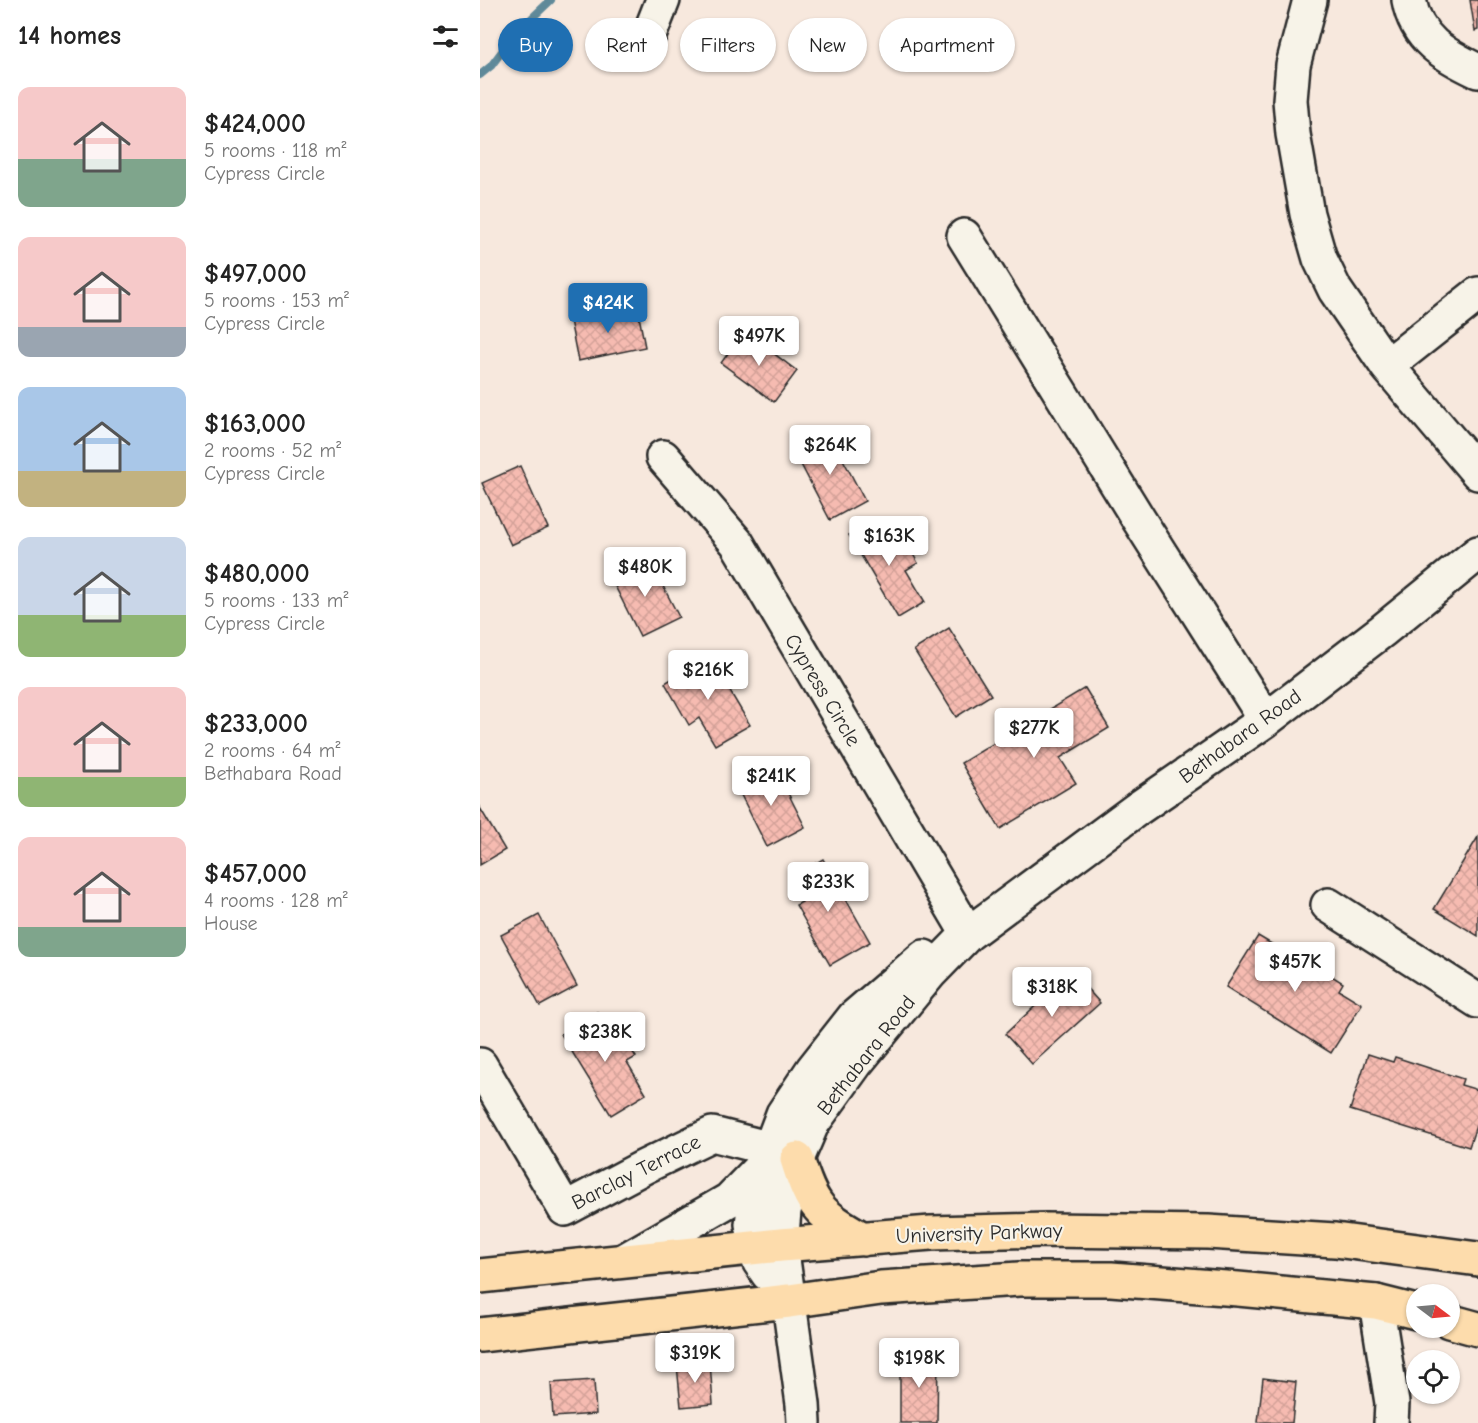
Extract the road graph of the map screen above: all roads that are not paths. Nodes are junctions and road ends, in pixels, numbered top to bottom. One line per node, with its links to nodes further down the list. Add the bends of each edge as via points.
1 (663, 0): 4 (street)
2 (1310, 0): 8 (street, via 1293,65 1290,100 1307,214 1320,259 1335,290)
3 (1409, 0): 5 (street, via 1412,16 1433,45)
4 (656, 18)
5 (1478, 70)
6 (964, 236): 12 (street)
7 (1478, 294): 8 (street)
8 (1387, 366): 10 (street)
9 (663, 457): 14 (street, Cypress Circle, via 736,543)
10 (1478, 473)
11 (1478, 553): 12 (street, Bethabara Road)
12 (1266, 720): 14 (street, Bethabara Road)
13 (1328, 905): 15 (street)
14 (968, 934): 17 (street, Bethabara Road, via 930,973 856,1063 812,1124)
15 (1478, 1001)
16 (480, 1065): 17 (street, Barclay Terrace, via 565,1209 712,1134)
17 (776, 1157): 18 (main road, via 833,1222); 19 (street, Bethabara Road, via 784,1211); 21 (street, via 729,1200)
18 (863, 1239): 19 (main road, University Parkway); 20 (main road, University Parkway, via 1046,1230 1208,1232 1335,1240)
19 (768, 1246): 21 (main road, University Parkway); 23 (street, Bethabara Road)
20 (1478, 1259)
21 (625, 1260): 22 (main road, University Parkway)
22 (480, 1276)
23 (789, 1301): 24 (main road, via 881,1288 1019,1279 1111,1279); 28 (main road); 29 (street, Bethabara Road)
24 (1376, 1302): 25 (main road); 30 (street, via 1392,1403)
25 (1406, 1310)
26 (1460, 1324): 27 (main road)
27 (1478, 1329)
28 (480, 1335)
29 (804, 1423)
30 (1391, 1423)

